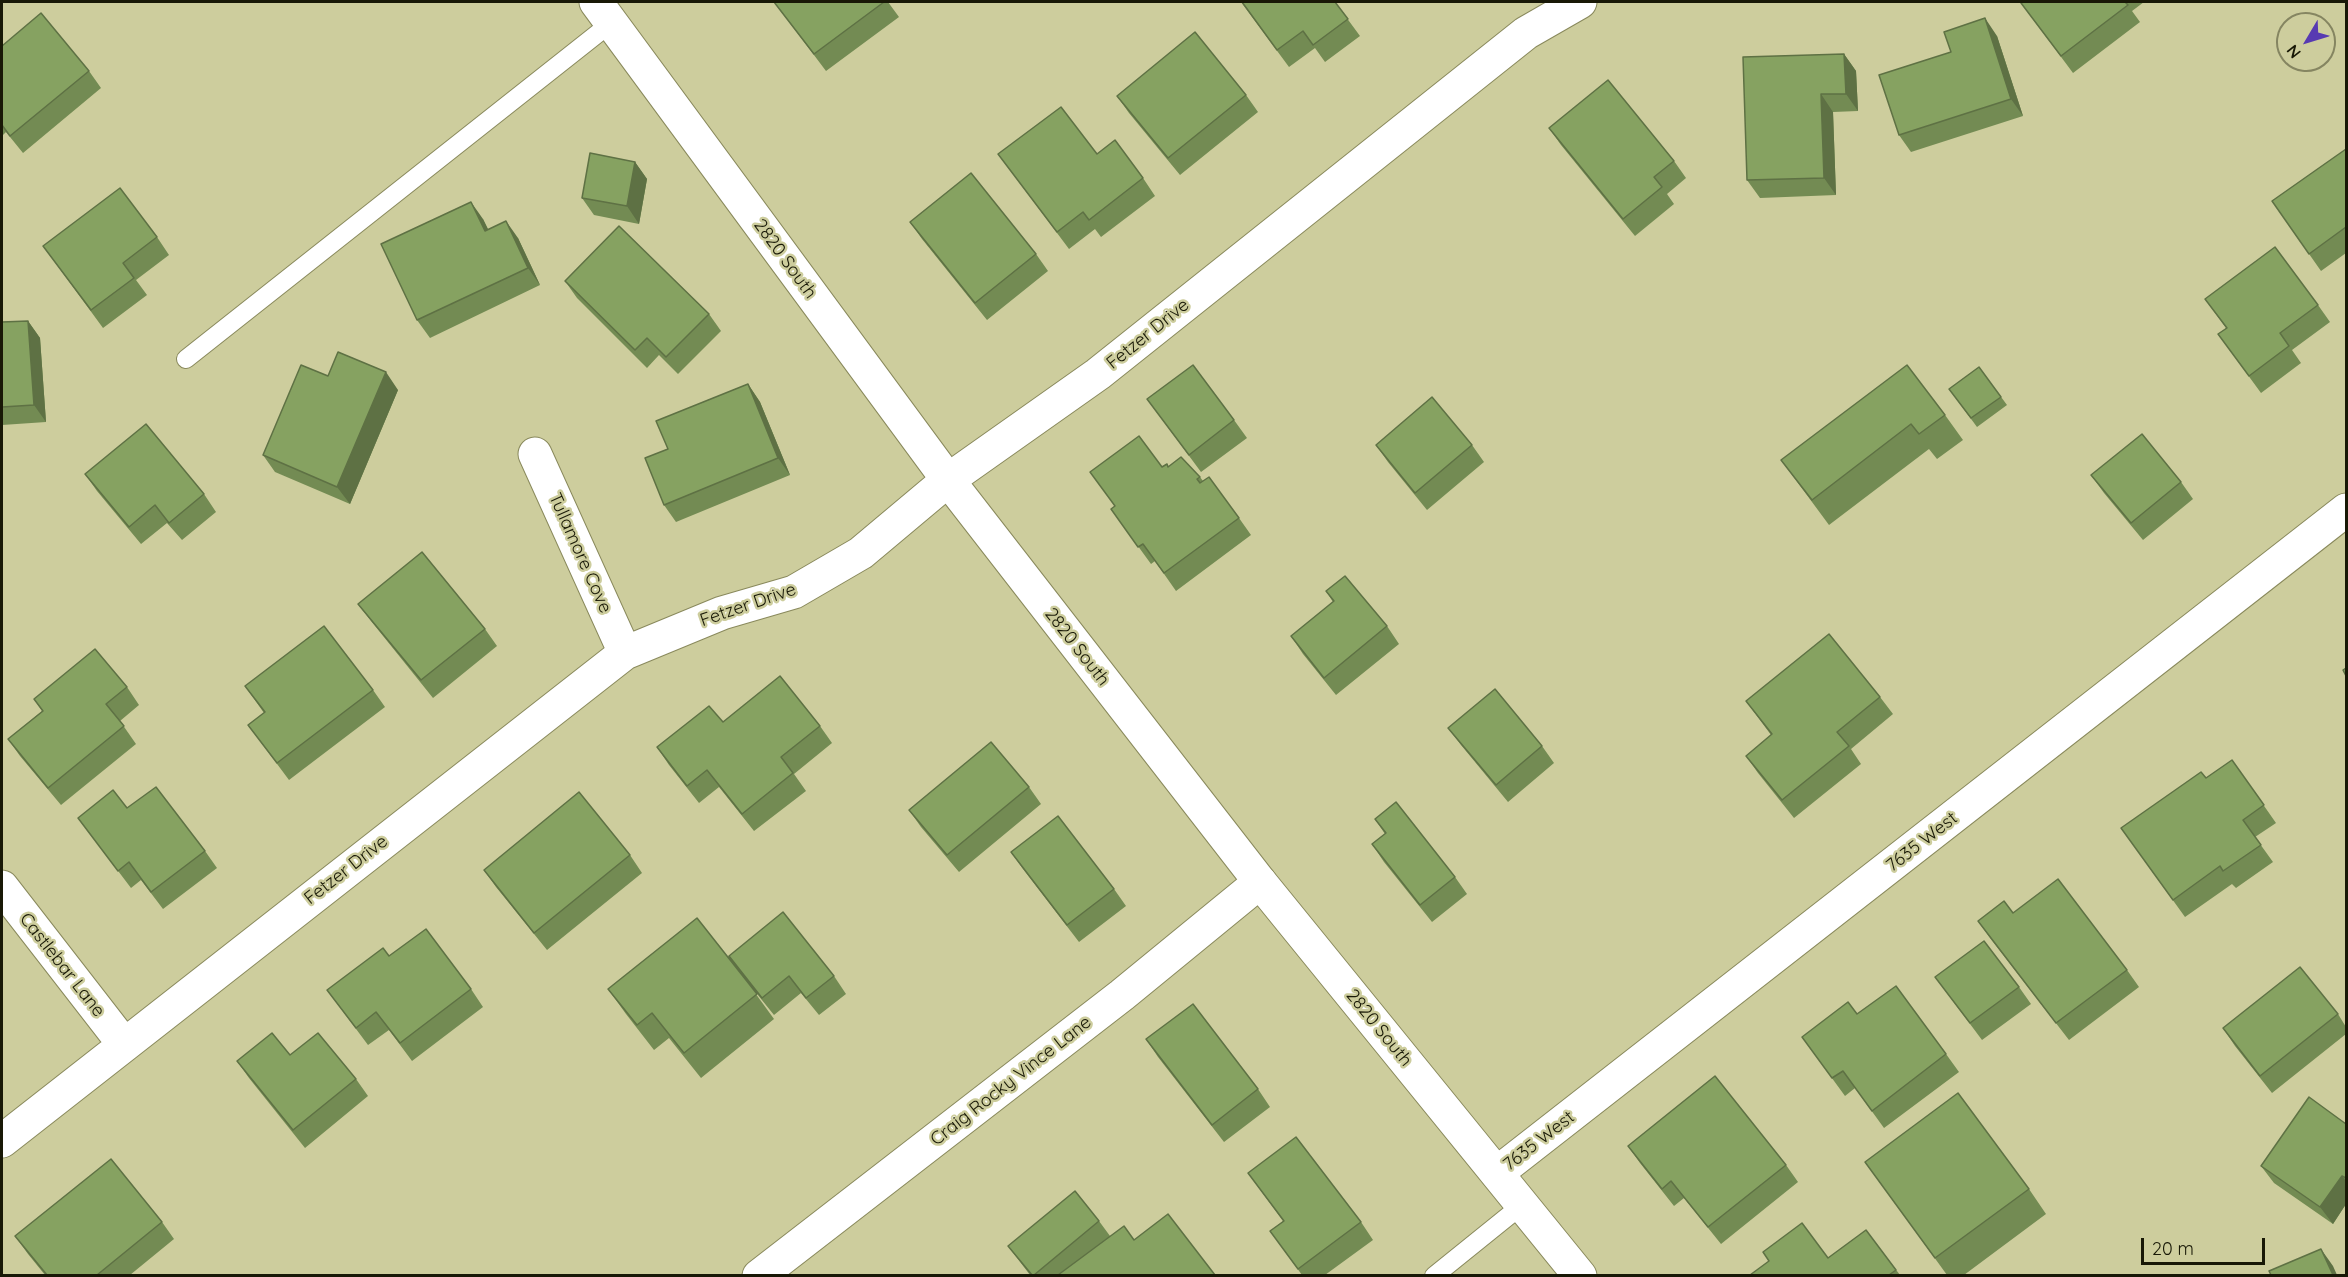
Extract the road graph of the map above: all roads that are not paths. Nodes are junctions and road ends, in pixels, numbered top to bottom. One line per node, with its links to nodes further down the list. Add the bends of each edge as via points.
1 (1580, 2): 5 (street, Fetzer Drive, via 1526,33 1098,374)
2 (605, 9): 3 (lane); 5 (street, 2820 South)
3 (186, 359)
4 (535, 454): 7 (street, Tullamore Cove)
5 (948, 480): 7 (street, Fetzer Drive, via 861,553 794,592 722,613); 8 (street, 2820 South)
6 (2346, 510): 12 (street, 7635 West)
7 (625, 653): 10 (street, Fetzer Drive)
8 (1260, 882): 12 (street, 2820 South); 14 (street, Craig Rocky Vince Lane, via 1122,995)
9 (2, 887): 10 (street, Castlebar Lane)
10 (123, 1043): 11 (street, Fetzer Drive)
11 (2, 1141)
12 (1497, 1173): 13 (street, 2820 South)
13 (1522, 1205): 15 (lane); 16 (street, 2820 South)
14 (759, 1275)
15 (1434, 1275)
16 (1580, 1275)

